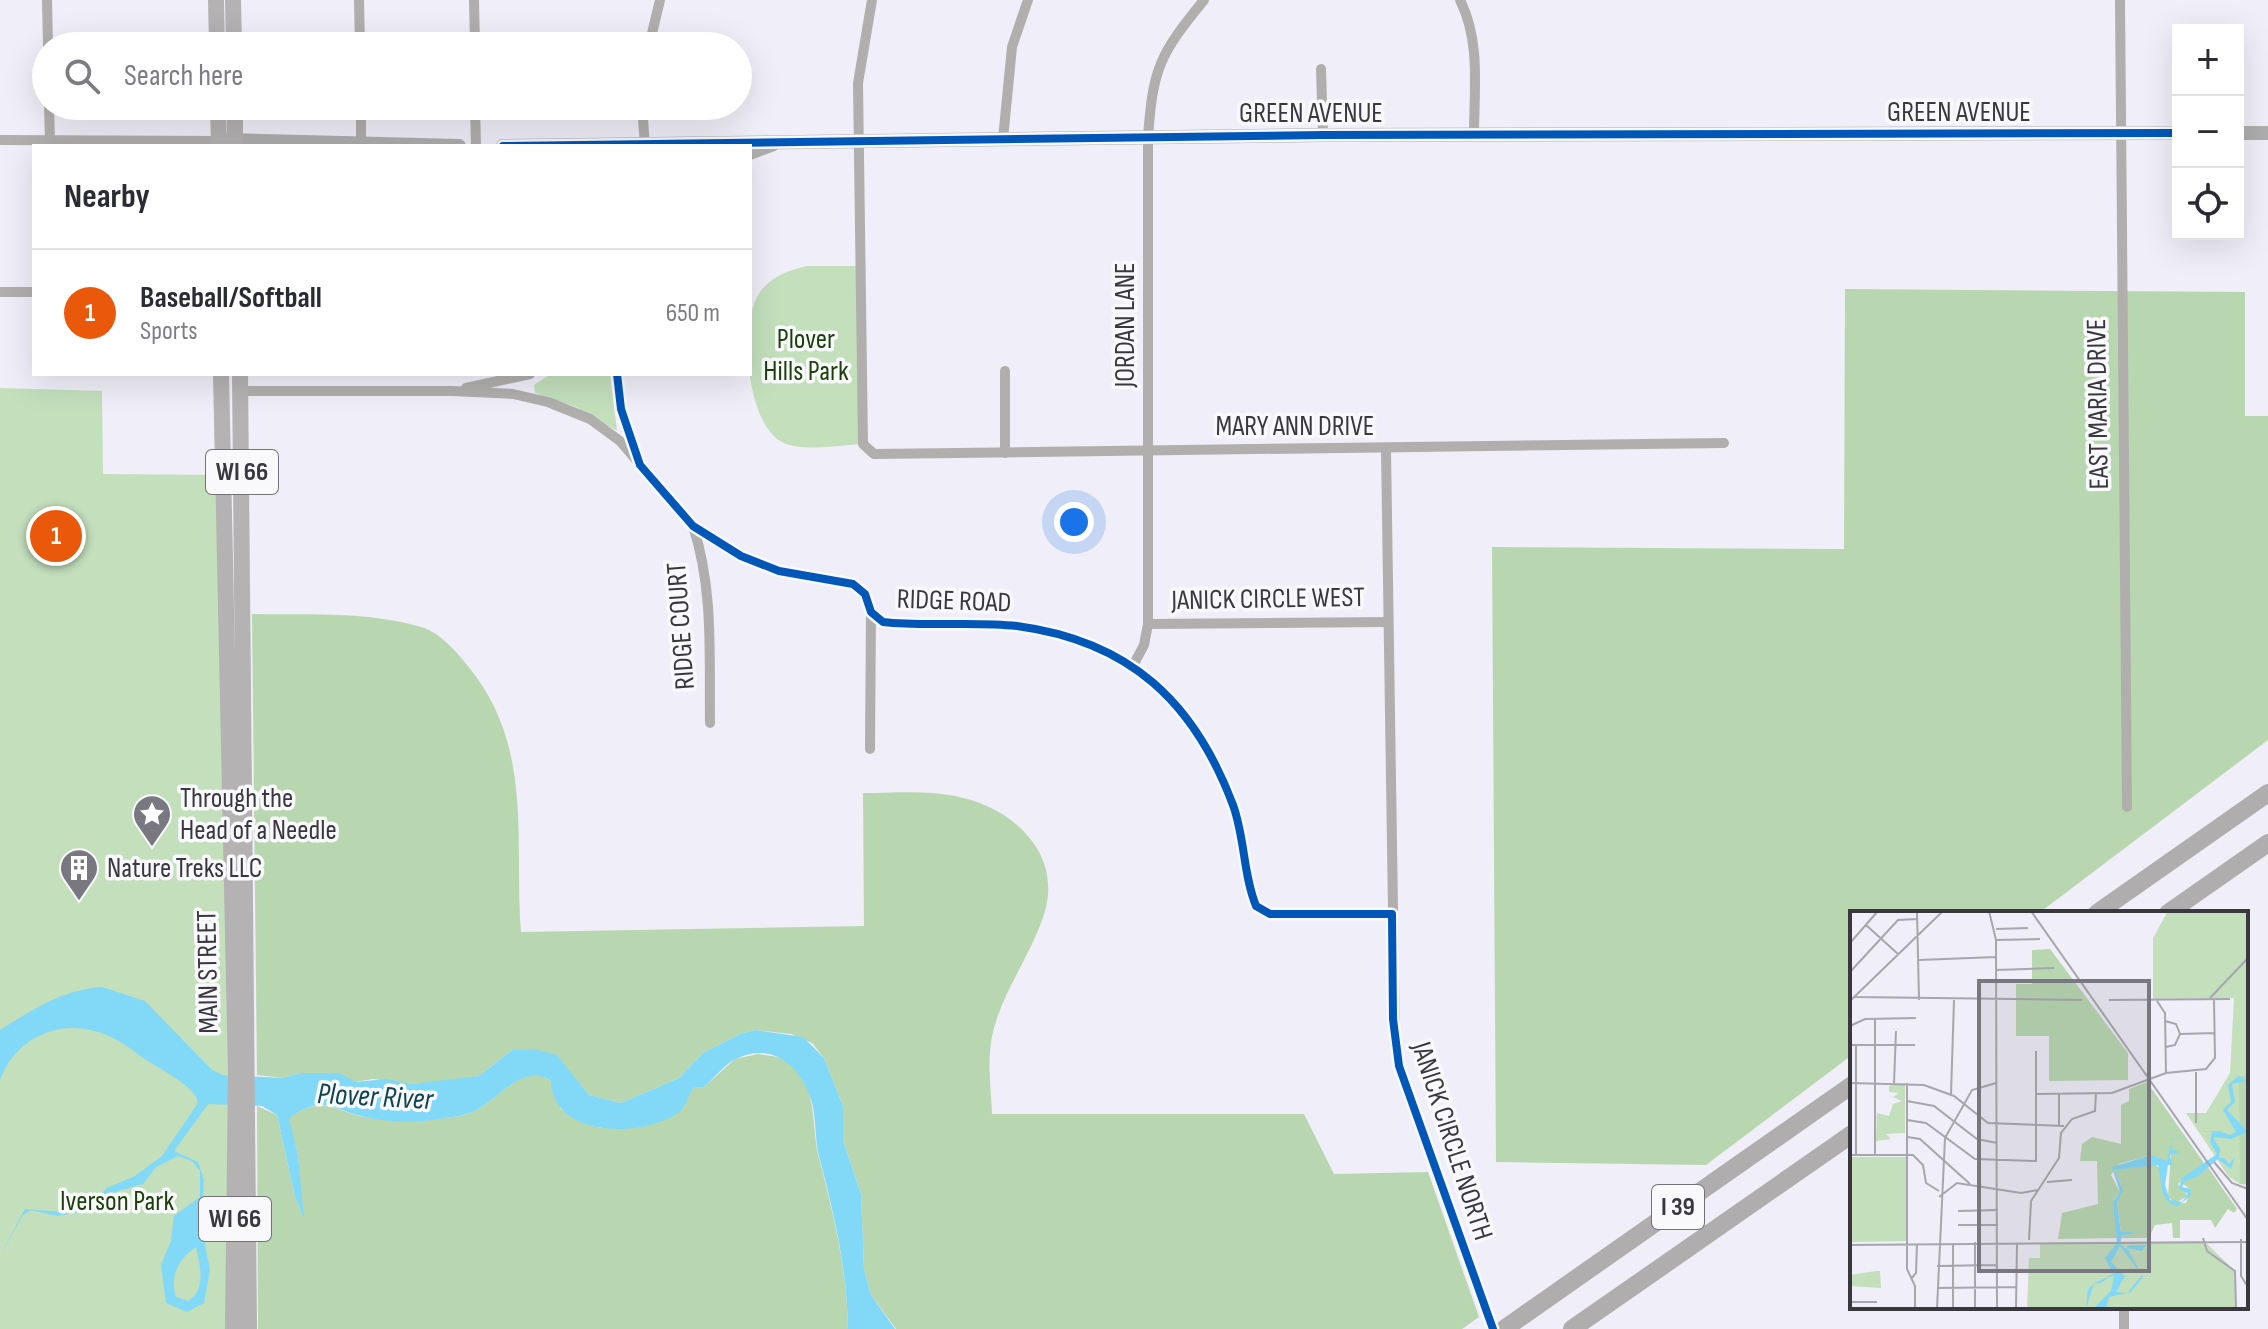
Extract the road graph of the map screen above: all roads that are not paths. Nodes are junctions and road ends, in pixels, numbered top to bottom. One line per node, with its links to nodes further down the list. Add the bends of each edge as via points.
1 (47, 0): 12 (street)
2 (216, 0): 13 (main road)
3 (233, 0): 14 (main road)
4 (359, 0): 15 (street)
5 (474, 0): 16 (street)
6 (660, 0): 17 (street)
7 (872, 0): 36 (street, via 858,83)
8 (1028, 0): 32 (street, via 1012,47)
9 (1204, 0): 31 (street, JORDAN LANE, via 1160,61 1152,84)
10 (2120, 0): 25 (street, EAST MARIA DRIVE)
11 (1464, 2): 30 (street, via 1475,63)
12 (48, 32)
13 (217, 32)
14 (234, 32)
15 (360, 32)
16 (475, 32)
17 (652, 32)
18 (1321, 69): 29 (street)
19 (49, 120): 34 (street)
20 (221, 120): 35 (main road)
21 (232, 120): 35 (main road)
22 (361, 120): 37 (street)
23 (475, 120): 38 (street)
24 (643, 120): 39 (street)
25 (2119, 133): 26 (street, GREEN AVENUE); 30 (street, GREEN AVENUE); 64 (street, EAST MARIA DRIVE)
26 (2172, 133)
27 (2244, 133): 28 (street)
28 (2268, 133)
29 (1323, 135): 30 (street, GREEN AVENUE); 31 (street, GREEN AVENUE)
30 (1474, 135)
31 (1148, 137): 32 (street, GREEN AVENUE); 53 (street, JORDAN LANE)
32 (1003, 139): 36 (street, GREEN AVENUE)
33 (0, 140): 34 (street)
34 (50, 140): 35 (street)
35 (227, 143): 37 (street)
36 (859, 143): 41 (street, GREEN AVENUE); 54 (street, MARY ANN DRIVE, via 863,444 884,455)
37 (361, 144)
38 (476, 144)
39 (645, 144)
40 (752, 144): 41 (street, GREEN AVENUE)
41 (782, 144): 42 (street)
42 (752, 154)
43 (0, 292): 44 (street)
44 (32, 292)
45 (1005, 371): 54 (street)
46 (221, 376): 69 (main road, MAIN STREET / WI 66)
47 (521, 376): 50 (street)
48 (617, 376): 55 (street, via 621,409)
49 (240, 382): 50 (street, RIDGE ROAD); 69 (main road, MAIN STREET / WI 66)
50 (452, 391): 55 (street, RIDGE ROAD, via 548,402 590,419 620,441)
51 (1724, 443): 52 (street, MARY ANN DRIVE)
52 (1386, 450): 53 (street, MARY ANN DRIVE); 58 (street, JANICK CIRCLE NORTH)
53 (1149, 452): 54 (street, MARY ANN DRIVE); 59 (street, JORDAN LANE)
54 (1005, 453)
55 (640, 465): 56 (street, RIDGE ROAD)
56 (693, 526): 57 (street, RIDGE ROAD, via 741,556 779,571 853,584 865,594); 61 (street, RIDGE COURT, via 708,587)
57 (871, 612): 60 (street, RIDGE ROAD, via 891,623 1015,626 1085,642); 62 (street)
58 (1388, 622): 59 (street, JANICK CIRCLE WEST); 68 (street, JANICK CIRCLE NORTH)
59 (1148, 624): 60 (street, JORDAN LANE)
60 (1134, 664): 68 (street, RIDGE ROAD, via 1194,727 1217,766 1243,838 1256,906 1270,914)
61 (710, 723)
62 (870, 749)
63 (2268, 793): 66 (highway)
64 (2127, 807)
65 (2268, 843): 67 (highway)
66 (2100, 911)
67 (2171, 911)
68 (1392, 914): 75 (street, JANICK CIRCLE NORTH, via 1399,1066)
69 (243, 1073): 71 (main road, MAIN STREET / WI 66)
70 (1850, 1086): 76 (highway, I 39)
71 (243, 1108): 73 (main road, MAIN STREET / WI 66); 74 (main road, MAIN STREET / WI 66)
72 (1850, 1135): 77 (highway, I 39)
73 (233, 1329)
74 (249, 1329)
75 (1493, 1329)
76 (1504, 1329)
77 (1572, 1329)

